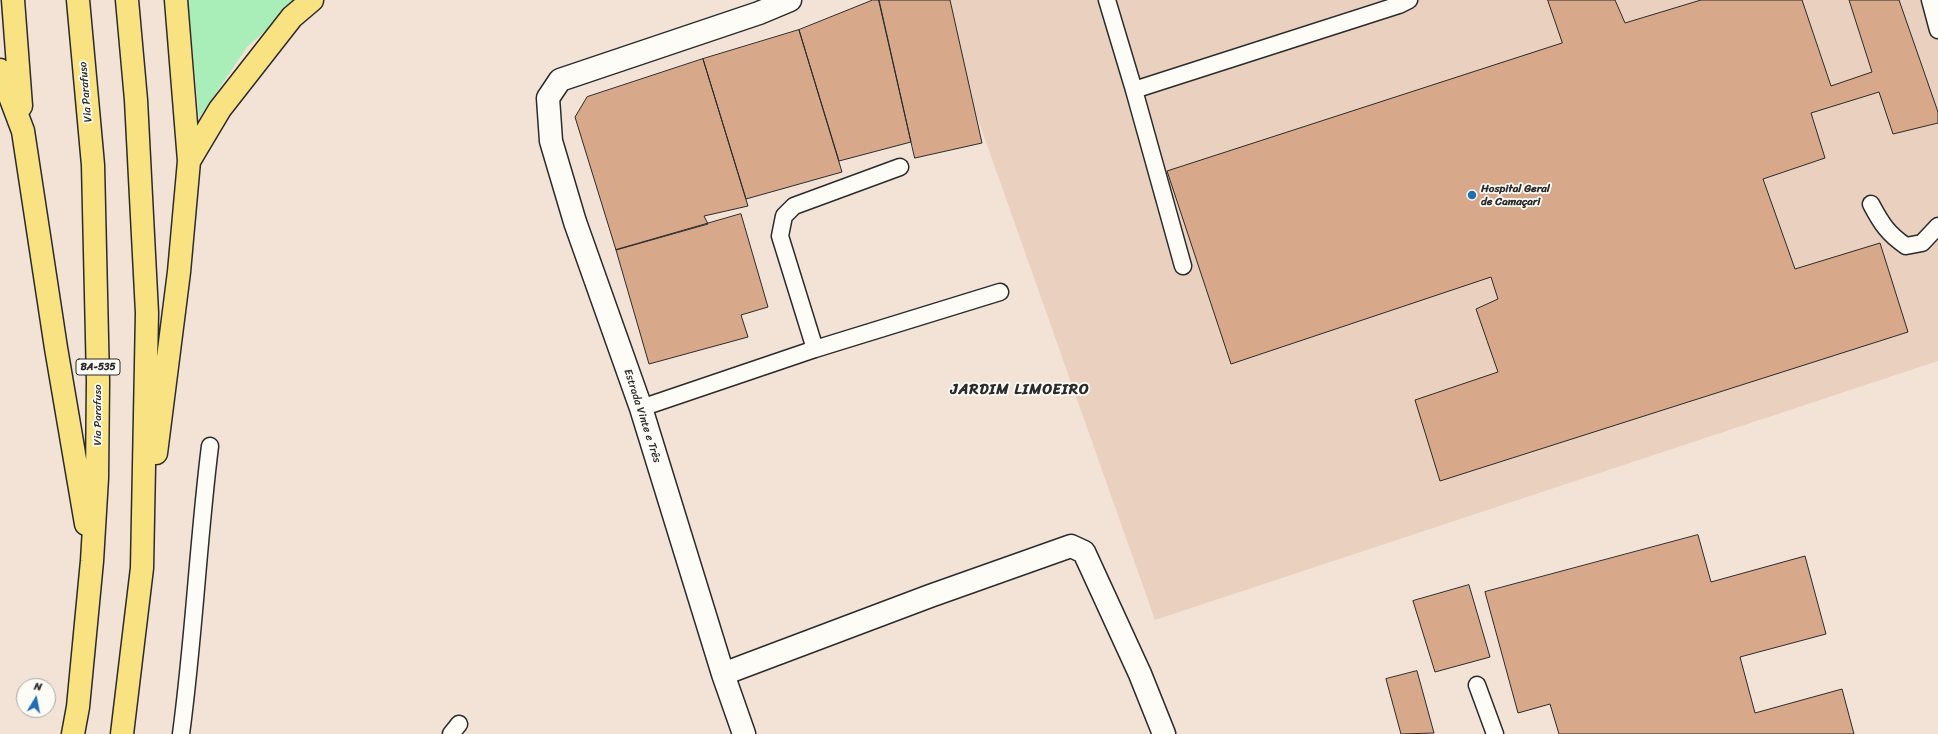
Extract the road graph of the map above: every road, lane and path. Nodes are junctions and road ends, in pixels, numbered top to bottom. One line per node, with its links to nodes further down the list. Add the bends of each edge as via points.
1 (13, 0): 13 (highway)
2 (78, 0): 23 (highway, Via Parafuso / BA-535, via 93,165 96,258 97,463)
3 (127, 0): 24 (highway, via 136,100 147,313)
4 (176, 0): 14 (highway)
5 (312, 0): 14 (highway, via 292,17 220,109)
6 (790, 0): 21 (street, Estrada Vinte e Três, via 759,13 560,80 548,98 551,141 575,222)
7 (1107, 0): 12 (lane)
8 (1409, 0): 12 (lane, via 1391,8)
9 (1930, 0): 10 (lane)
10 (1938, 30)
11 (0, 70): 13 (highway)
12 (1134, 90): 18 (lane)
13 (23, 131): 23 (highway)
14 (189, 161): 24 (highway, via 179,272)
15 (900, 167): 20 (lane, via 794,206 784,216 780,236)
16 (1871, 204): 17 (lane, via 1879,221 1892,237 1906,246 1922,243)
17 (1938, 226)
18 (1183, 266)
19 (1000, 292): 20 (lane)
20 (815, 350): 21 (lane)
21 (641, 408): 25 (street, Estrada Vinte e Três)
22 (210, 446): 29 (lane, via 190,669)
23 (92, 561): 27 (highway, Via Parafuso / BA-535, via 78,707)
24 (142, 568): 28 (highway)
25 (723, 674): 30 (street, Estrada Vinte e Três); 31 (street, via 1071,546 1084,552 1140,674)
26 (1477, 685): 32 (lane)
27 (73, 734)
28 (122, 734)
29 (181, 734)
30 (744, 734)
31 (1164, 734)
32 (1494, 734)

